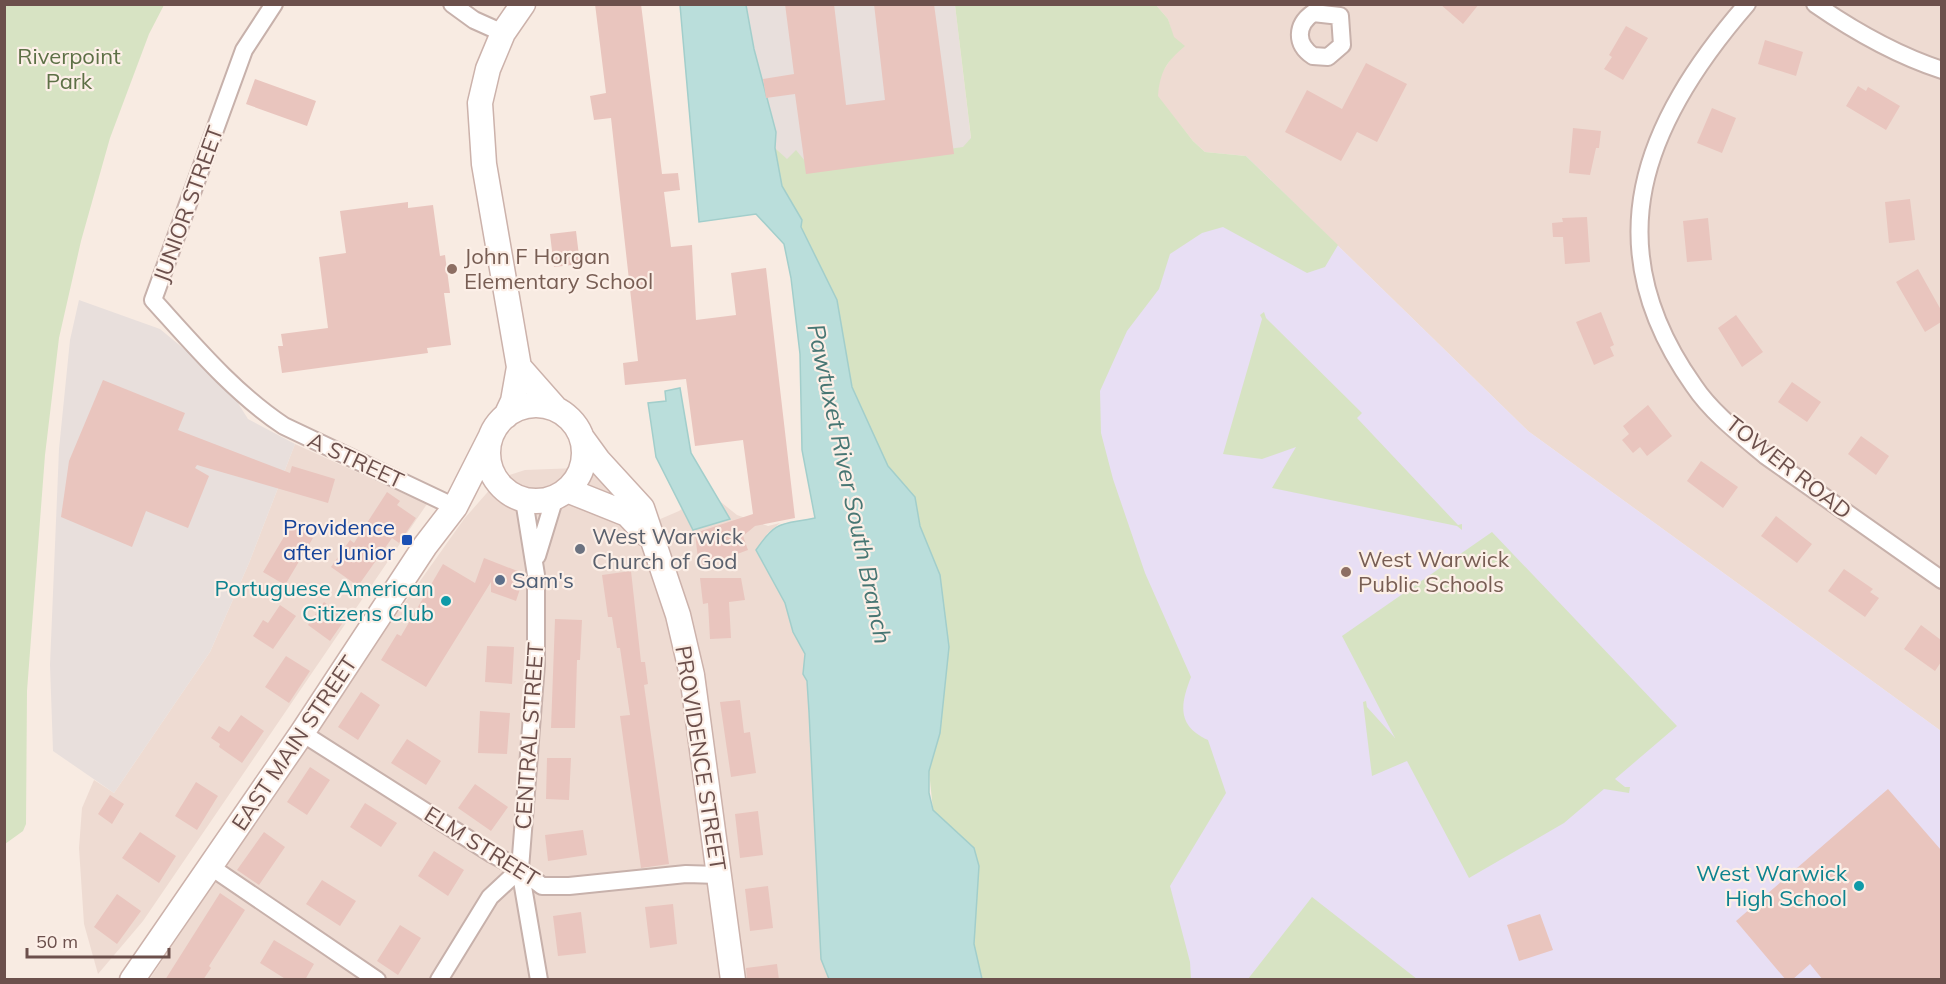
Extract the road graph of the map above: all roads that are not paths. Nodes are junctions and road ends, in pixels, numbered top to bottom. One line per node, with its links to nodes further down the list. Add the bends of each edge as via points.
1 (274, 4): 9 (street, JUNIOR STREET, via 244,50 153,300 196,348)
2 (452, 4): 6 (street, via 474,20)
3 (523, 4): 6 (main road)
4 (1747, 4): 19 (street, TOWER ROAD, via 1699,64 1668,115 1640,197 1639,252 1652,309 1694,388 1741,434 1766,456)
5 (1815, 4): 7 (street, via 1868,39)
6 (503, 33): 8 (main road, via 480,94 482,153)
7 (1941, 70)
8 (519, 367): 10 (main road); 11 (main road)
9 (260, 408): 16 (street, A STREET, via 284,426)
10 (556, 409): 11 (main road, via 530,405); 13 (main road, via 567,416)
11 (506, 416): 12 (main road)
12 (491, 436): 15 (main road, via 490,469 498,483); 16 (main road, EAST MAIN STREET)
13 (582, 438): 14 (main road, via 583,466); 17 (main road, PROVIDENCE STREET, via 642,508)
14 (561, 494): 15 (main road, via 540,501); 17 (main road, PROVIDENCE STREET, via 627,514); 18 (street)
15 (517, 497): 16 (main road, EAST MAIN STREET, via 476,494); 18 (street)
16 (455, 507): 20 (main road, EAST MAIN STREET)
17 (652, 540): 23 (main road, PROVIDENCE STREET, via 678,615 692,675)
18 (535, 563): 22 (street, CENTRAL STREET, via 536,664)
19 (1941, 580)
20 (302, 733): 21 (main road, EAST MAIN STREET); 22 (street, ELM STREET)
21 (211, 867): 24 (main road, EAST MAIN STREET); 25 (street)
22 (520, 868): 23 (street, ELM STREET, via 542,886 686,874); 26 (street, via 490,897); 27 (street, CENTRAL STREET)
23 (720, 875): 28 (main road, PROVIDENCE STREET)
24 (132, 980)
25 (377, 980)
26 (439, 980)
27 (539, 980)
28 (733, 980)

